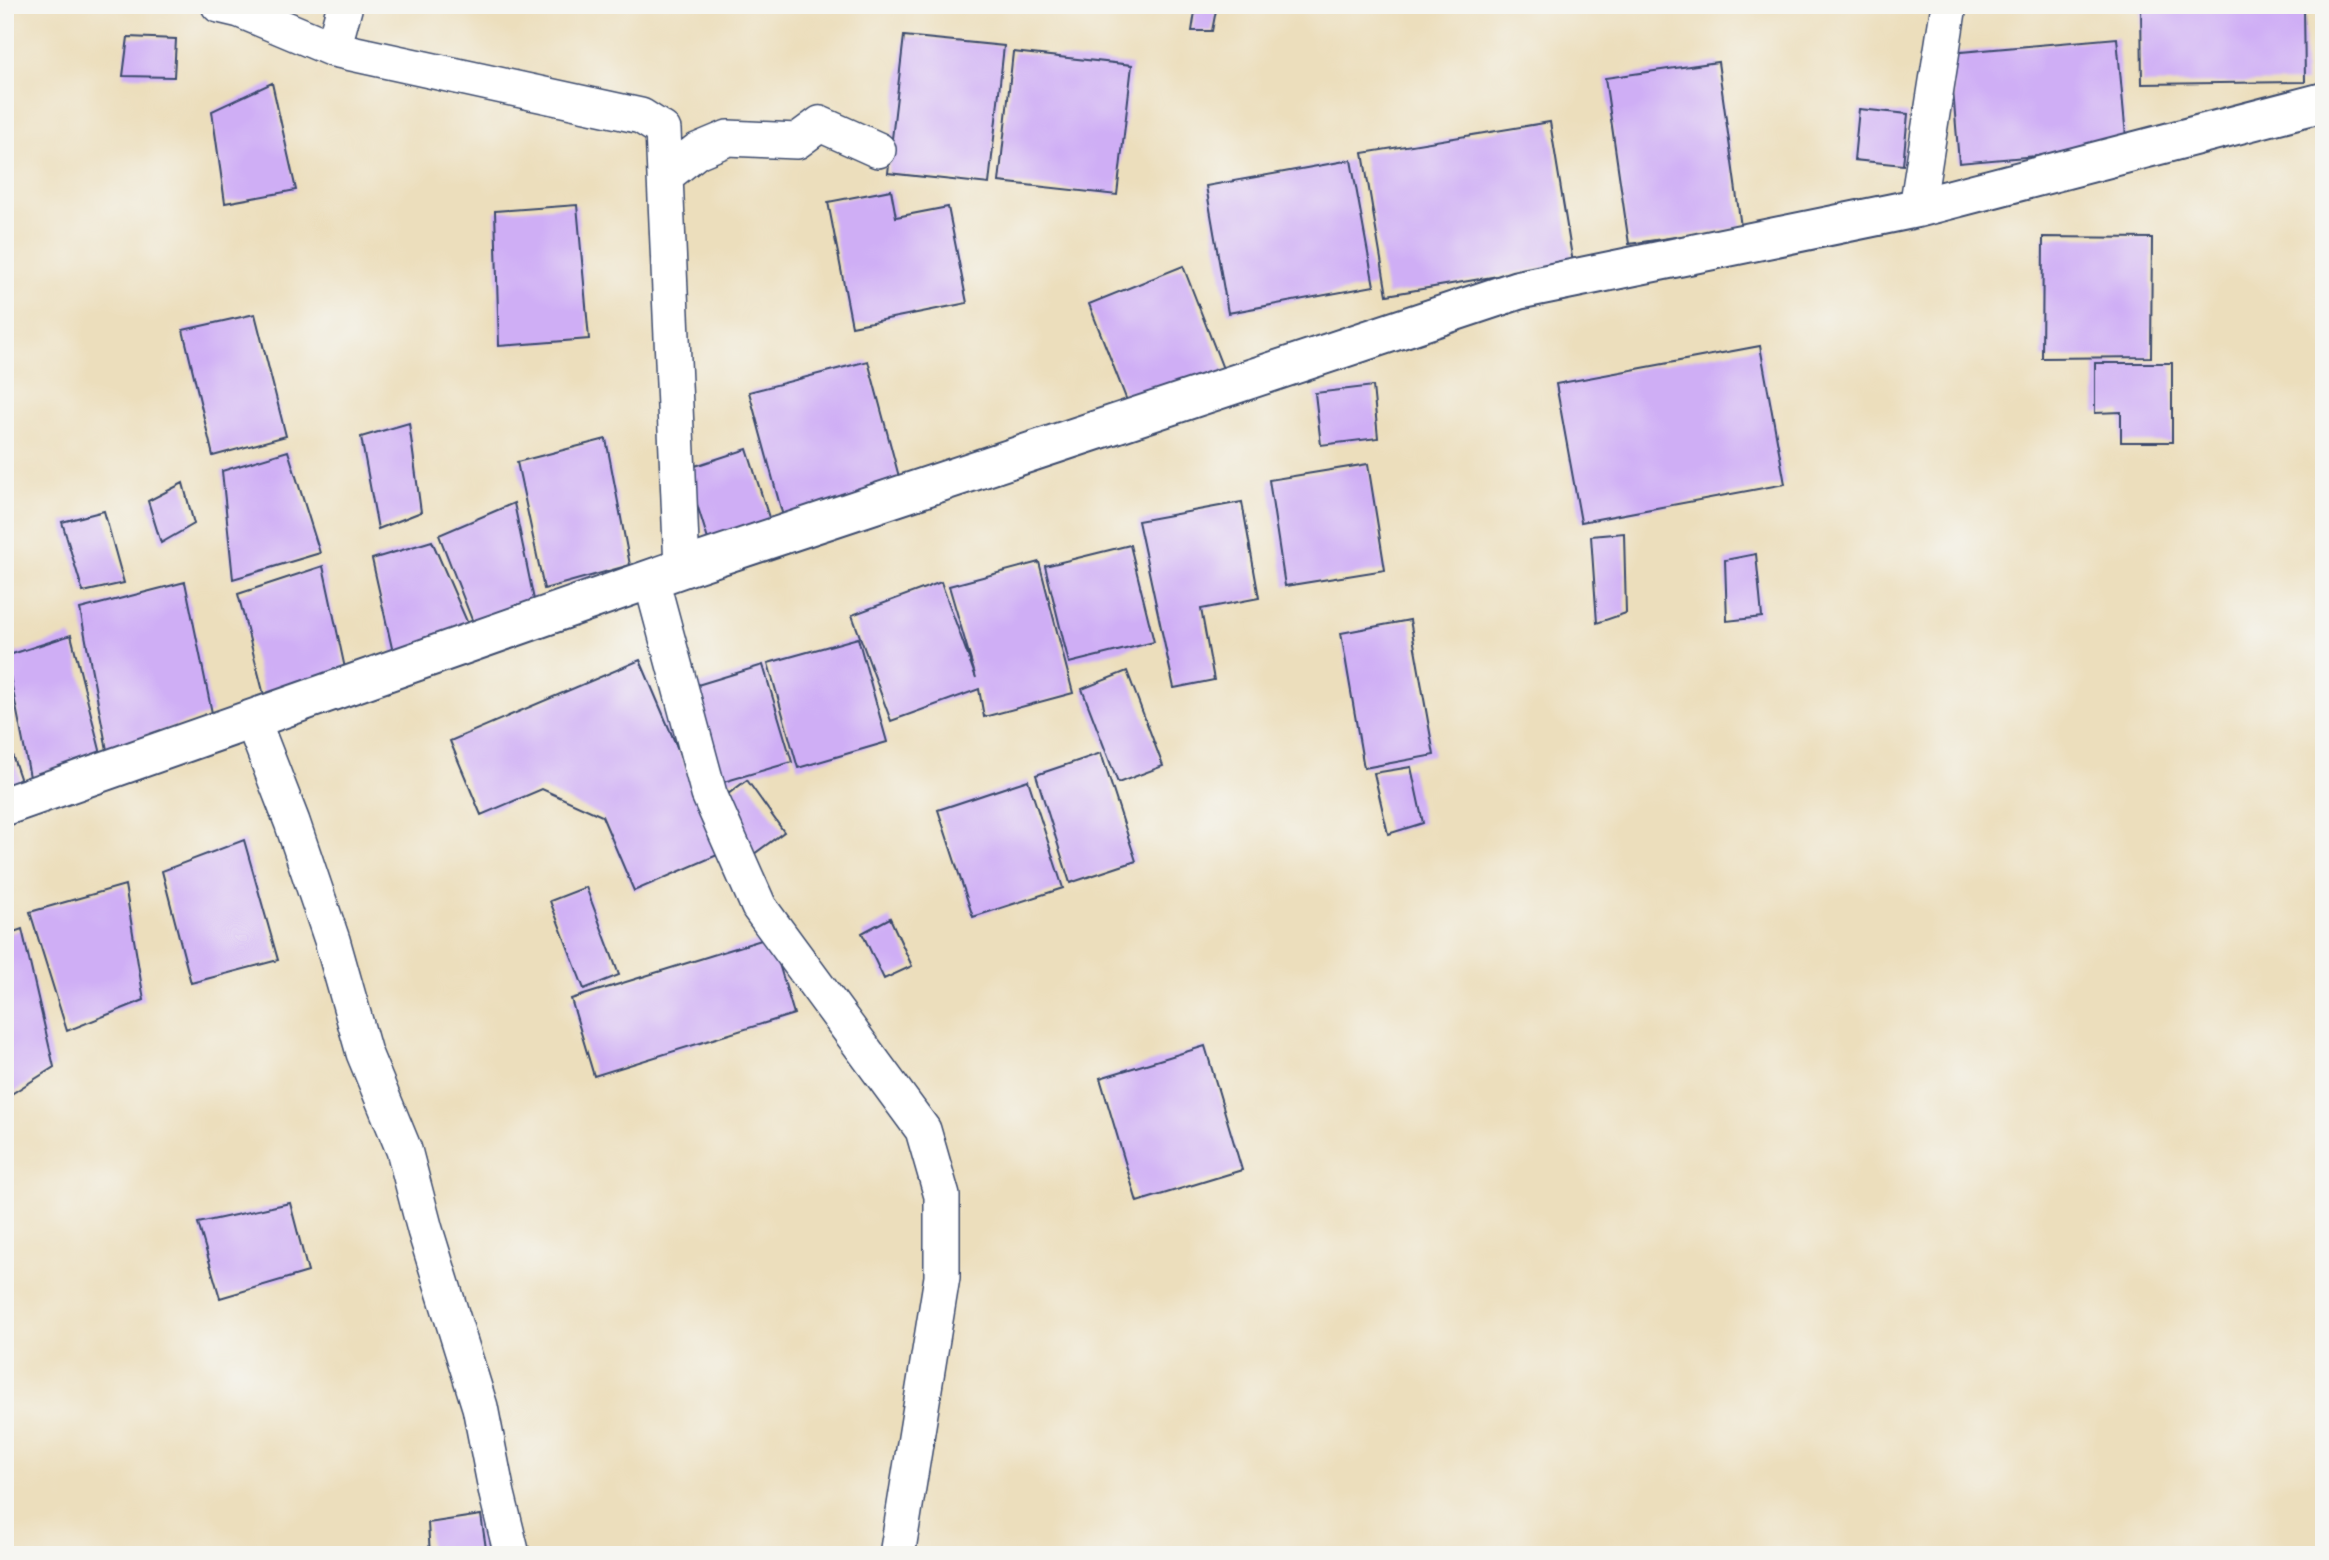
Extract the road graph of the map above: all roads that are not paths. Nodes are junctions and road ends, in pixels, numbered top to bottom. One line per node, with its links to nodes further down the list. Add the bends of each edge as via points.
1 (219, 5): 4 (street)
2 (345, 5): 4 (street)
3 (1949, 5): 8 (street)
4 (333, 49): 7 (street, via 641,116 663,130)
5 (2324, 102): 8 (street)
6 (878, 150): 7 (street, via 820,124 797,141 728,138 697,150)
7 (665, 176): 9 (street)
8 (1917, 208): 9 (street, via 1518,290)
9 (667, 573): 10 (street); 13 (street, via 709,794 759,907 923,1130 942,1196 942,1277)
10 (253, 719): 11 (street); 12 (street, via 332,940 364,1053 404,1150 480,1407)
11 (5, 806)
12 (512, 1555)
13 (897, 1555)

